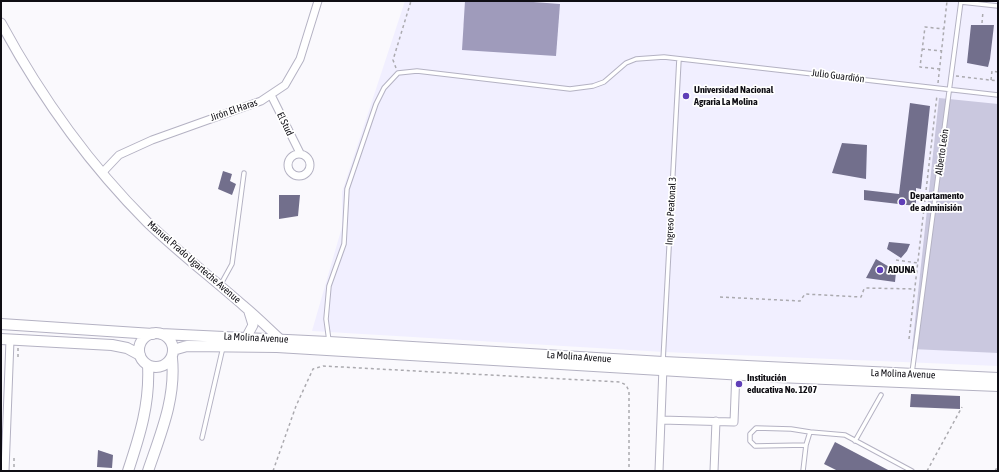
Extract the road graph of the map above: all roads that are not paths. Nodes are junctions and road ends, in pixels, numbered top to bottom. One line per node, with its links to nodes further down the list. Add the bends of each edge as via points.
1 (318, 1): 7 (street, Jirón El Haras, via 300,59 286,85)
2 (961, 1): 3 (lane); 6 (lane, Alberto León)
3 (998, 6)
4 (1, 22): 10 (street, Manuel Prado Ugarteche Avenue, via 42,94)
5 (679, 59): 6 (lane, Julio Guardión); 18 (lane, Julio Guardión, via 636,59 604,82 570,89 417,71 398,73 388,82 376,104 347,189 344,244 329,286 326,319); 24 (lane, Ingreso Peatonal 3)
6 (951, 90): 8 (lane, Julio Guardión); 26 (lane, Alberto León)
7 (271, 95): 9 (street, El Stud); 10 (street, Jirón El Haras, via 261,101 138,146 119,155)
8 (998, 95)
9 (300, 153)
10 (102, 173): 12 (street, Manuel Prado Ugarteche Avenue, via 156,230)
11 (244, 173): 12 (lane, via 232,264)
12 (220, 286): 13 (street, Manuel Prado Ugarteche Avenue)
13 (246, 307): 16 (street, via 252,315 253,325); 19 (street, Manuel Prado Ugarteche Avenue)
14 (1, 324): 15 (main road, La Molina Avenue)
15 (157, 334): 16 (main road, La Molina Avenue); 21 (main road, via 142,340); 22 (main road, via 171,341)
16 (246, 338): 19 (main road, La Molina Avenue)
17 (5, 339): 21 (main road, via 112,345); 36 (street)
18 (329, 342): 19 (main road, La Molina Avenue); 24 (main road, La Molina Avenue)
19 (279, 343): 20 (main road, La Molina Avenue); 24 (main road, La Molina Avenue)
20 (224, 346): 22 (main road, La Molina Avenue, via 187,346); 33 (lane)
21 (140, 354): 23 (main road)
22 (173, 354): 23 (main road, via 168,362 159,367); 38 (main road, via 170,402)
23 (148, 364): 37 (main road, via 145,413)
24 (663, 366): 25 (main road, La Molina Avenue); 30 (street)
25 (736, 370): 26 (main road, La Molina Avenue); 28 (main road, La Molina Avenue); 31 (street, via 734,422)
26 (912, 374): 27 (main road, La Molina Avenue)
27 (998, 378)
28 (998, 386)
29 (881, 394): 34 (lane)
30 (661, 420): 31 (street); 39 (street)
31 (716, 421): 40 (street)
32 (810, 432): 34 (lane, via 839,434); 35 (lane); 35 (lane, via 756,428 750,434 750,441 755,446)
33 (202, 438)
34 (855, 440): 42 (lane)
35 (806, 445): 41 (lane)
36 (5, 471)
37 (128, 471)
38 (148, 471)
39 (659, 471)
40 (714, 471)
41 (803, 471)
42 (912, 471)

